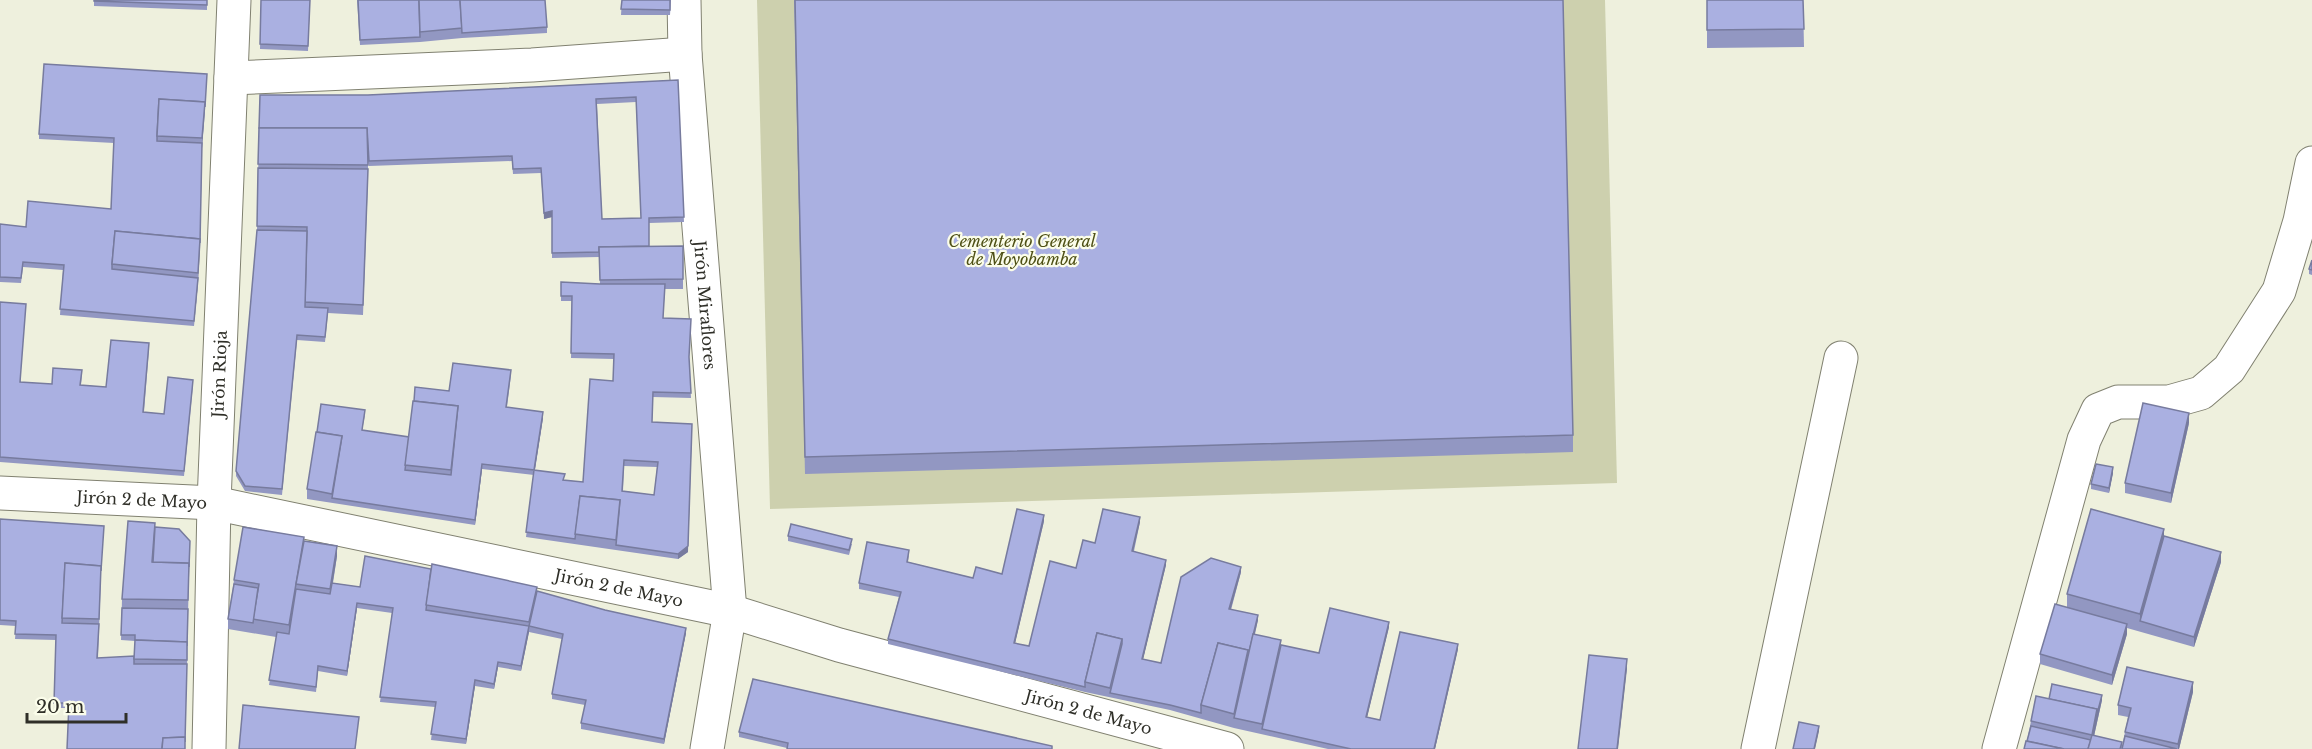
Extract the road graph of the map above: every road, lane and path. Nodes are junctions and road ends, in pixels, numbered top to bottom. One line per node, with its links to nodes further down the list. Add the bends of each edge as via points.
1 (234, 0): 4 (street, Jirón Rioja)
2 (684, 0): 3 (street, Jirón Miraflores)
3 (685, 54): 4 (street); 9 (street, Jirón Miraflores)
4 (231, 78): 8 (street, Jirón Rioja)
5 (2312, 163): 14 (street, via 2279,291 2229,369 2201,393 2169,402 2118,402 2098,410 2084,440)
6 (1841, 358): 13 (street)
7 (0, 493): 8 (street, Jirón 2 de Mayo)
8 (214, 503): 9 (street, Jirón 2 de Mayo); 10 (street, Jirón Rioja)
9 (730, 611): 11 (street, Jirón Miraflores); 12 (street, Jirón 2 de Mayo, via 839,645)
10 (208, 749)
11 (707, 749)
12 (1227, 749)
13 (1758, 749)
14 (1999, 749)

